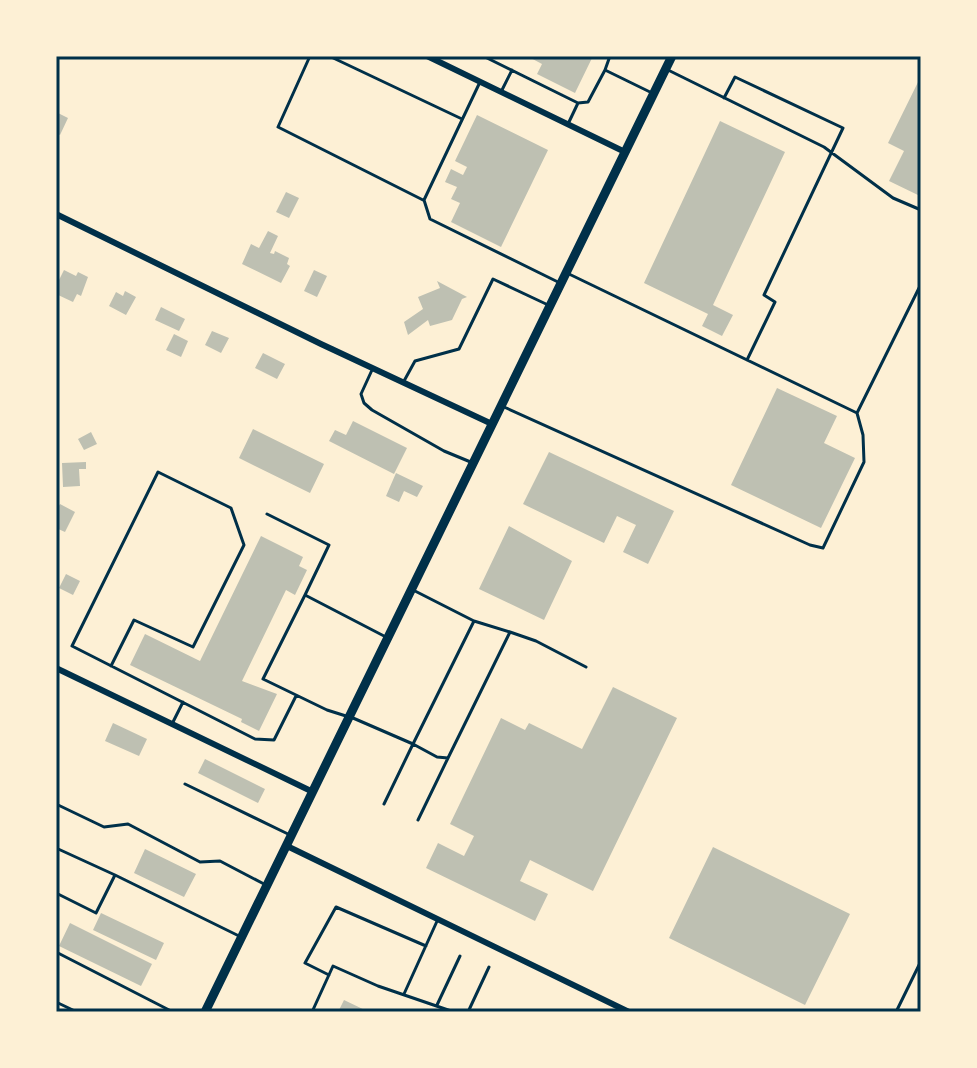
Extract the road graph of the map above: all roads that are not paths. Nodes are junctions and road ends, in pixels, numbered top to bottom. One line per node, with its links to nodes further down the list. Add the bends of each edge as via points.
1 (310, 56): 20 (lane, via 278,127)
2 (329, 56): 16 (lane)
3 (427, 56): 7 (street)
4 (483, 56): 9 (lane)
5 (610, 56): 10 (lane)
6 (672, 56): 8 (main road)
7 (443, 60): 11 (street)
8 (665, 69): 13 (main road); 14 (lane)
9 (512, 70): 12 (lane); 15 (lane)
10 (605, 70): 13 (lane); 15 (lane, via 588,102)
11 (480, 82): 12 (street); 16 (lane)
12 (501, 92): 17 (street)
13 (653, 94): 18 (main road)
14 (724, 98): 19 (lane); 19 (lane, via 735,77 843,128)
15 (578, 103): 17 (lane)
16 (462, 119): 20 (lane)
17 (568, 124): 18 (street)
18 (625, 152): 23 (main road)
19 (832, 152): 21 (lane, via 893,198); 27 (lane, via 764,295 775,302)
20 (424, 200): 24 (lane, via 430,219)
21 (921, 210)
22 (56, 214): 28 (street)
23 (566, 273): 24 (main road); 27 (lane)
24 (560, 283): 26 (main road)
25 (921, 284): 31 (lane)
26 (550, 306): 29 (lane, via 493,279 459,349 415,361); 30 (main road)
27 (747, 360): 31 (lane)
28 (374, 367): 29 (street); 33 (lane, via 361,394 364,403)
29 (404, 381): 32 (street)
30 (501, 406): 31 (lane, via 823,548 864,462); 32 (main road)
31 (857, 413)
32 (492, 424): 33 (main road)
33 (473, 463): 35 (main road)
34 (267, 514): 36 (lane, via 329,545)
35 (411, 589): 37 (lane); 39 (main road)
36 (305, 595): 39 (lane); 43 (lane, via 263,679)
37 (474, 621): 38 (lane); 47 (lane)
38 (510, 632): 41 (lane); 48 (lane)
39 (388, 638): 45 (main road)
40 (111, 666): 40 (lane, via 72,646 158,472 231,508 244,545 193,647 134,620); 44 (lane)
41 (586, 667)
42 (56, 668): 46 (street)
43 (296, 696): 44 (lane, via 274,740 267,741); 45 (lane)
44 (183, 702): 46 (lane)
45 (349, 717): 47 (lane); 50 (main road)
46 (172, 724): 50 (street)
47 (413, 744): 48 (lane); 52 (lane)
48 (448, 758): 53 (lane)
49 (185, 784): 54 (lane)
50 (313, 792): 54 (main road)
51 (56, 804): 57 (lane, via 104,827 128,824 200,862 220,861)
52 (384, 804)
53 (418, 820)
54 (289, 841): 57 (main road); 59 (street)
55 (56, 848): 56 (lane)
56 (115, 875): 58 (lane, via 96,913); 60 (lane)
57 (267, 885): 60 (main road)
58 (56, 893)
59 (438, 919): 61 (lane); 76 (street)
60 (242, 938): 72 (main road)
61 (426, 946): 66 (lane, via 336,907 305,963); 67 (lane)
62 (56, 952): 71 (lane)
63 (460, 956): 69 (lane)
64 (921, 961): 77 (lane)
65 (489, 967): 75 (lane)
66 (329, 975): 67 (lane, via 333,966); 73 (lane)
67 (404, 994): 69 (lane)
68 (56, 1002): 70 (lane)
69 (437, 1005): 74 (lane)
70 (77, 1012)
71 (173, 1012)
72 (205, 1012)
73 (312, 1012)
74 (454, 1012)
75 (468, 1012)
76 (629, 1012)
77 (896, 1012)

